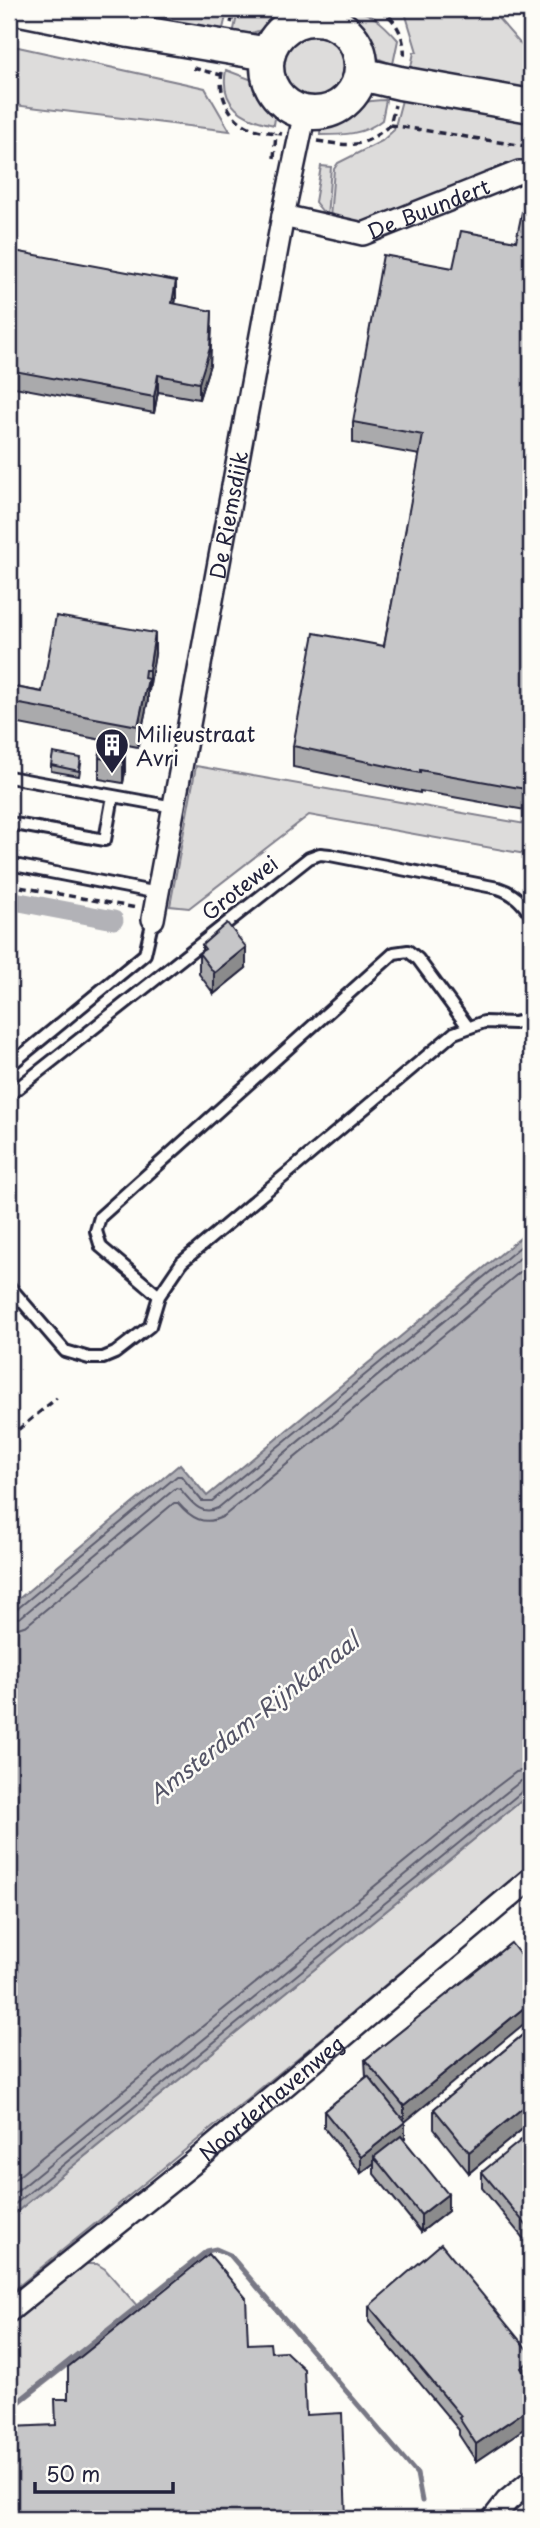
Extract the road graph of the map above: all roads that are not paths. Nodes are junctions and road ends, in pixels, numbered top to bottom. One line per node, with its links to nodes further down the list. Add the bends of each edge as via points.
1 (21, 9): 3 (street)
2 (325, 14): 3 (street, via 284,30); 4 (street, via 349,33 359,52)
3 (268, 54): 6 (street, via 271,84)
4 (361, 74): 5 (street); 6 (street, via 356,88 341,104)
5 (531, 106)
6 (302, 125): 8 (street, De Riemsdijk)
7 (531, 172): 8 (street, De Buundert, via 519,172 363,234)
8 (284, 216): 11 (street, De Riemsdijk)
9 (9, 778): 10 (lane)
10 (113, 796): 11 (lane); 12 (lane, via 105,840)
11 (174, 807): 14 (street, De Riemsdijk)
12 (9, 823)
13 (9, 864): 14 (lane)
14 (155, 908): 18 (lane, via 145,954)
15 (531, 915): 19 (lane, Grotewei, via 510,892 498,888 320,854 309,858)
16 (531, 1019): 17 (lane)
17 (468, 1027): 21 (lane, via 454,1033 182,1262); 21 (lane, via 418,959 408,951 394,953 100,1217 96,1231 101,1247)
18 (9, 1066)
19 (9, 1095)
20 (9, 1286): 21 (lane, via 65,1351 103,1358 150,1326)
21 (159, 1296)
22 (530, 1879): 23 (street, Noorderhavenweg, via 192,2164)
23 (9, 2311)
24 (531, 2481): 25 (street)
25 (492, 2519)

